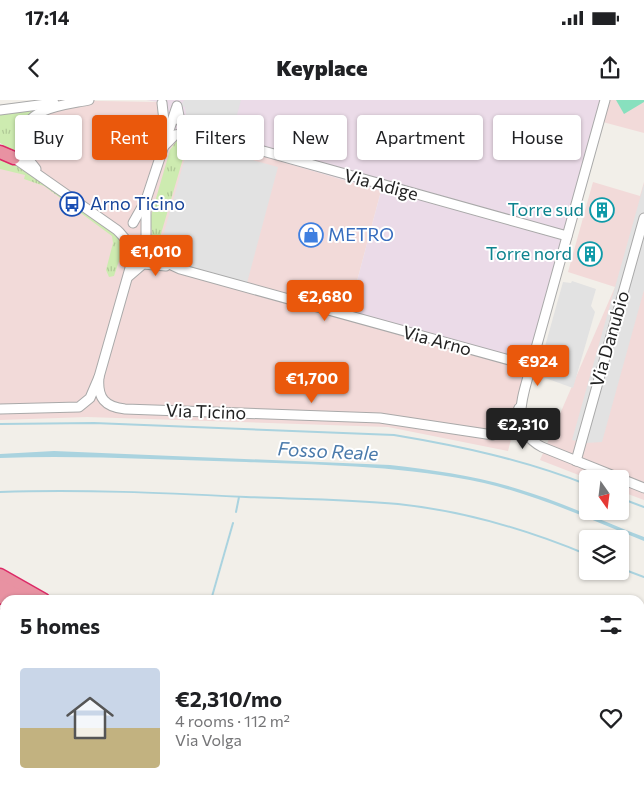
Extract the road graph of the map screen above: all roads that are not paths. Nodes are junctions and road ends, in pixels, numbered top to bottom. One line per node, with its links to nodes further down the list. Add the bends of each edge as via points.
1 (88, 100): 5 (street); 15 (street, via 42,111 28,122 23,134 24,149 32,164)
2 (605, 100): 20 (street)
3 (160, 102): 4 (street, via 171,105); 6 (street)
4 (178, 102): 7 (street, Via Adige); 8 (street)
5 (0, 108)
6 (165, 115)
7 (178, 115)
8 (167, 134)
9 (177, 136): 10 (street)
10 (167, 145)
11 (0, 150): 13 (highway)
12 (264, 151): 20 (street, Via Adige)
13 (14, 158): 15 (street, Via Arno)
14 (159, 160): 16 (street)
15 (47, 180): 21 (street, Via Arno)
16 (146, 200): 18 (street); 19 (street)
17 (644, 218): 29 (street, Via Danubio)
18 (133, 223): 19 (street); 21 (street, via 126,228)
19 (145, 229): 22 (street, via 146,237)
20 (567, 236): 25 (street)
21 (124, 237): 22 (street, Via Arno, via 131,244)
22 (140, 244): 23 (street, Via Arno, via 152,256); 24 (street)
23 (180, 269): 24 (street, via 143,264); 25 (street, Via Arno)
24 (128, 276): 26 (street)
25 (530, 366): 27 (street)
26 (98, 378): 27 (street, Via Ticino, via 101,399 116,408 380,418 493,435 504,433 511,426); 28 (street, via 90,398 79,407)
27 (522, 401): 29 (street, via 522,424 528,438)
28 (0, 409)
29 (576, 461): 30 (street)
30 (599, 470)
31 (629, 481): 33 (street)
32 (629, 481): 34 (street)
33 (644, 481)
34 (644, 488)
35 (0, 575): 38 (highway)
36 (0, 586): 37 (highway)
37 (17, 595)
38 (35, 595)

